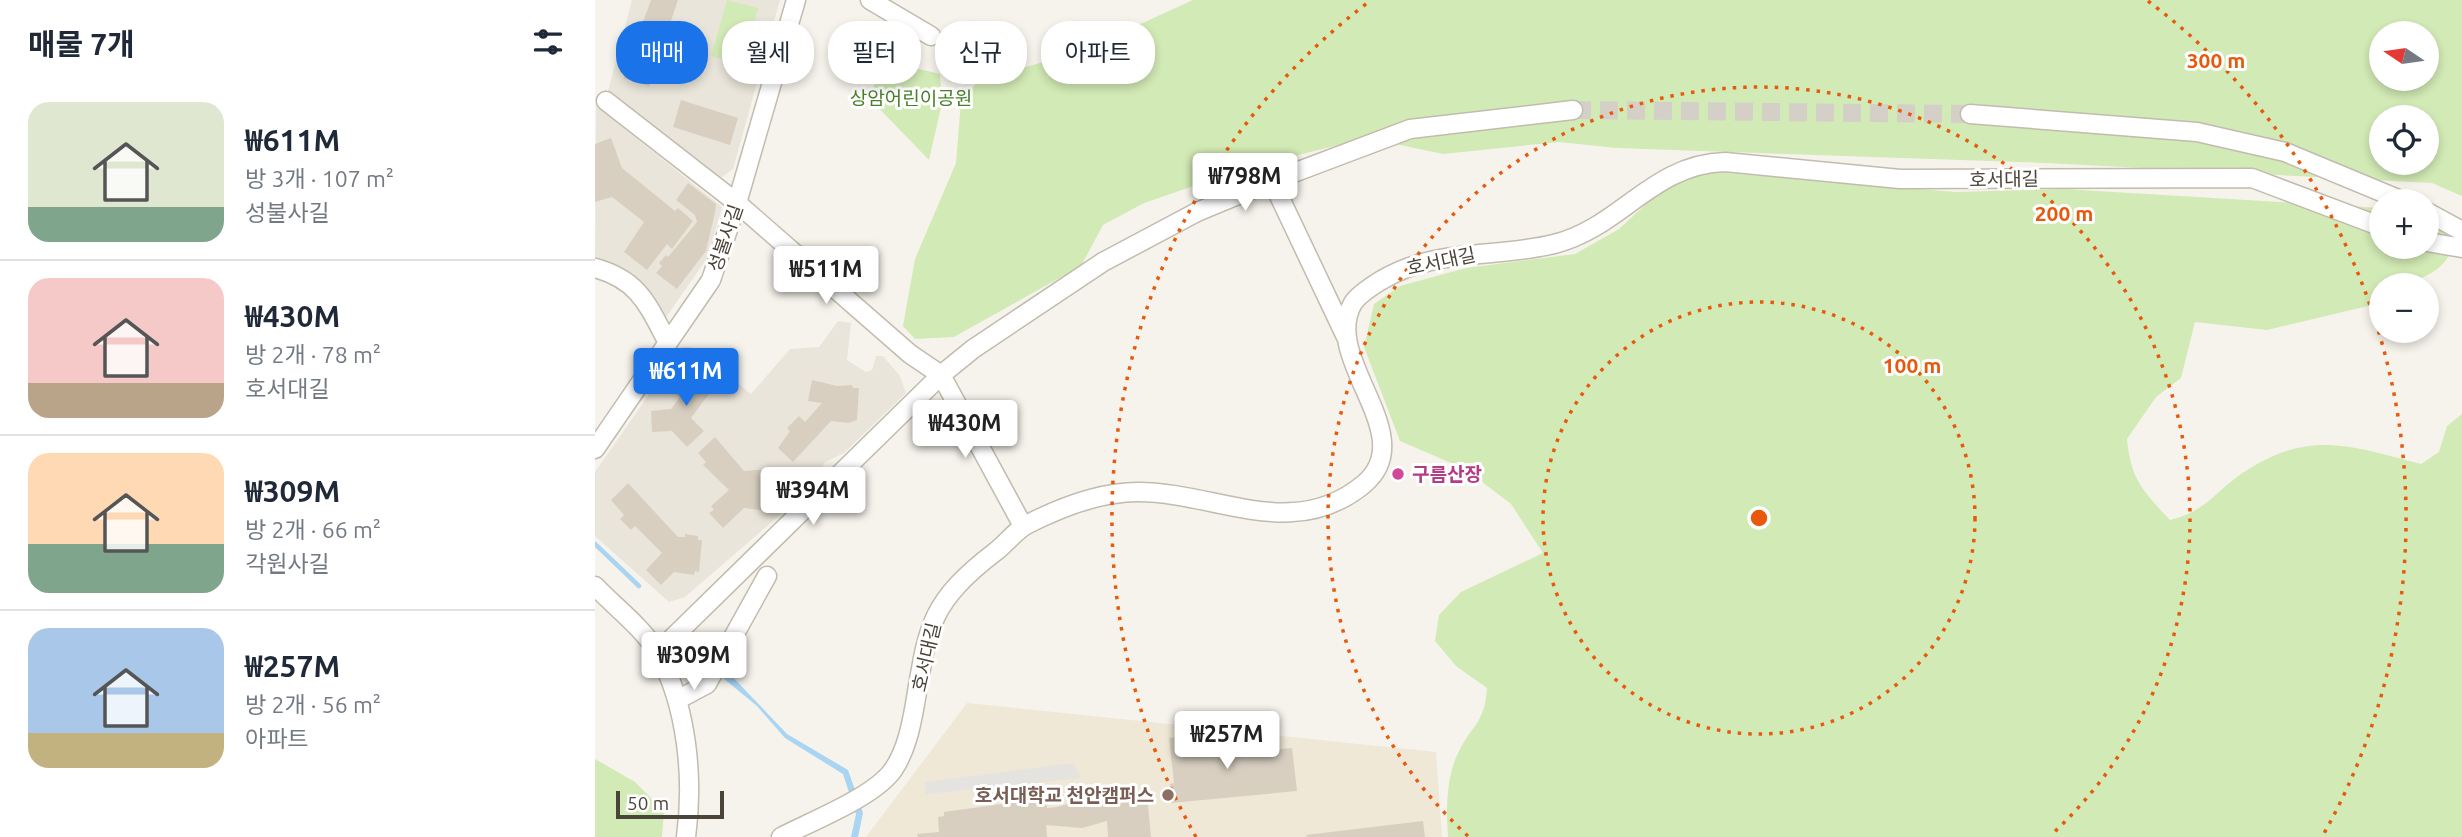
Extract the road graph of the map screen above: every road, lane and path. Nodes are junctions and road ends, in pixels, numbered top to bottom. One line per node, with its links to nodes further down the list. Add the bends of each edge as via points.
1 (796, 0): 9 (street, 성불사길)
2 (870, 0): 3 (street)
3 (931, 36)
4 (606, 101): 9 (street)
5 (1573, 110): 7 (street, via 1411,129)
6 (1970, 114): 8 (street, via 2197,132 2285,152)
7 (1272, 181): 16 (street); 18 (street, via 1197,212 1103,262)
8 (2374, 189)
9 (737, 203): 17 (street, 성불사길, via 711,280); 18 (street, via 910,354)
10 (2439, 219): 12 (street)
11 (2369, 222): 16 (street, 호서대길, via 2252,178 1900,179 1701,163 1659,181 1598,226 1554,244 1442,257 1403,267 1354,302)
12 (2462, 231)
13 (2439, 244): 14 (street)
14 (2462, 247)
15 (595, 268): 17 (street, via 629,282)
16 (1347, 340): 20 (street, 호서대길, via 1377,417 1382,453 1368,481 1349,495 1327,505 1267,513 1143,491 1120,492)
17 (668, 343): 19 (street, 성불사길)
18 (941, 375): 20 (street); 23 (street)
19 (595, 449)
20 (1023, 526): 26 (street, 호서대길, via 945,598 926,642 905,746 892,772 865,793)
21 (767, 576): 24 (street, via 707,684)
22 (595, 586): 23 (street)
23 (657, 653): 24 (street)
24 (677, 700): 25 (street, via 687,750)
25 (686, 837)
26 (781, 837)

